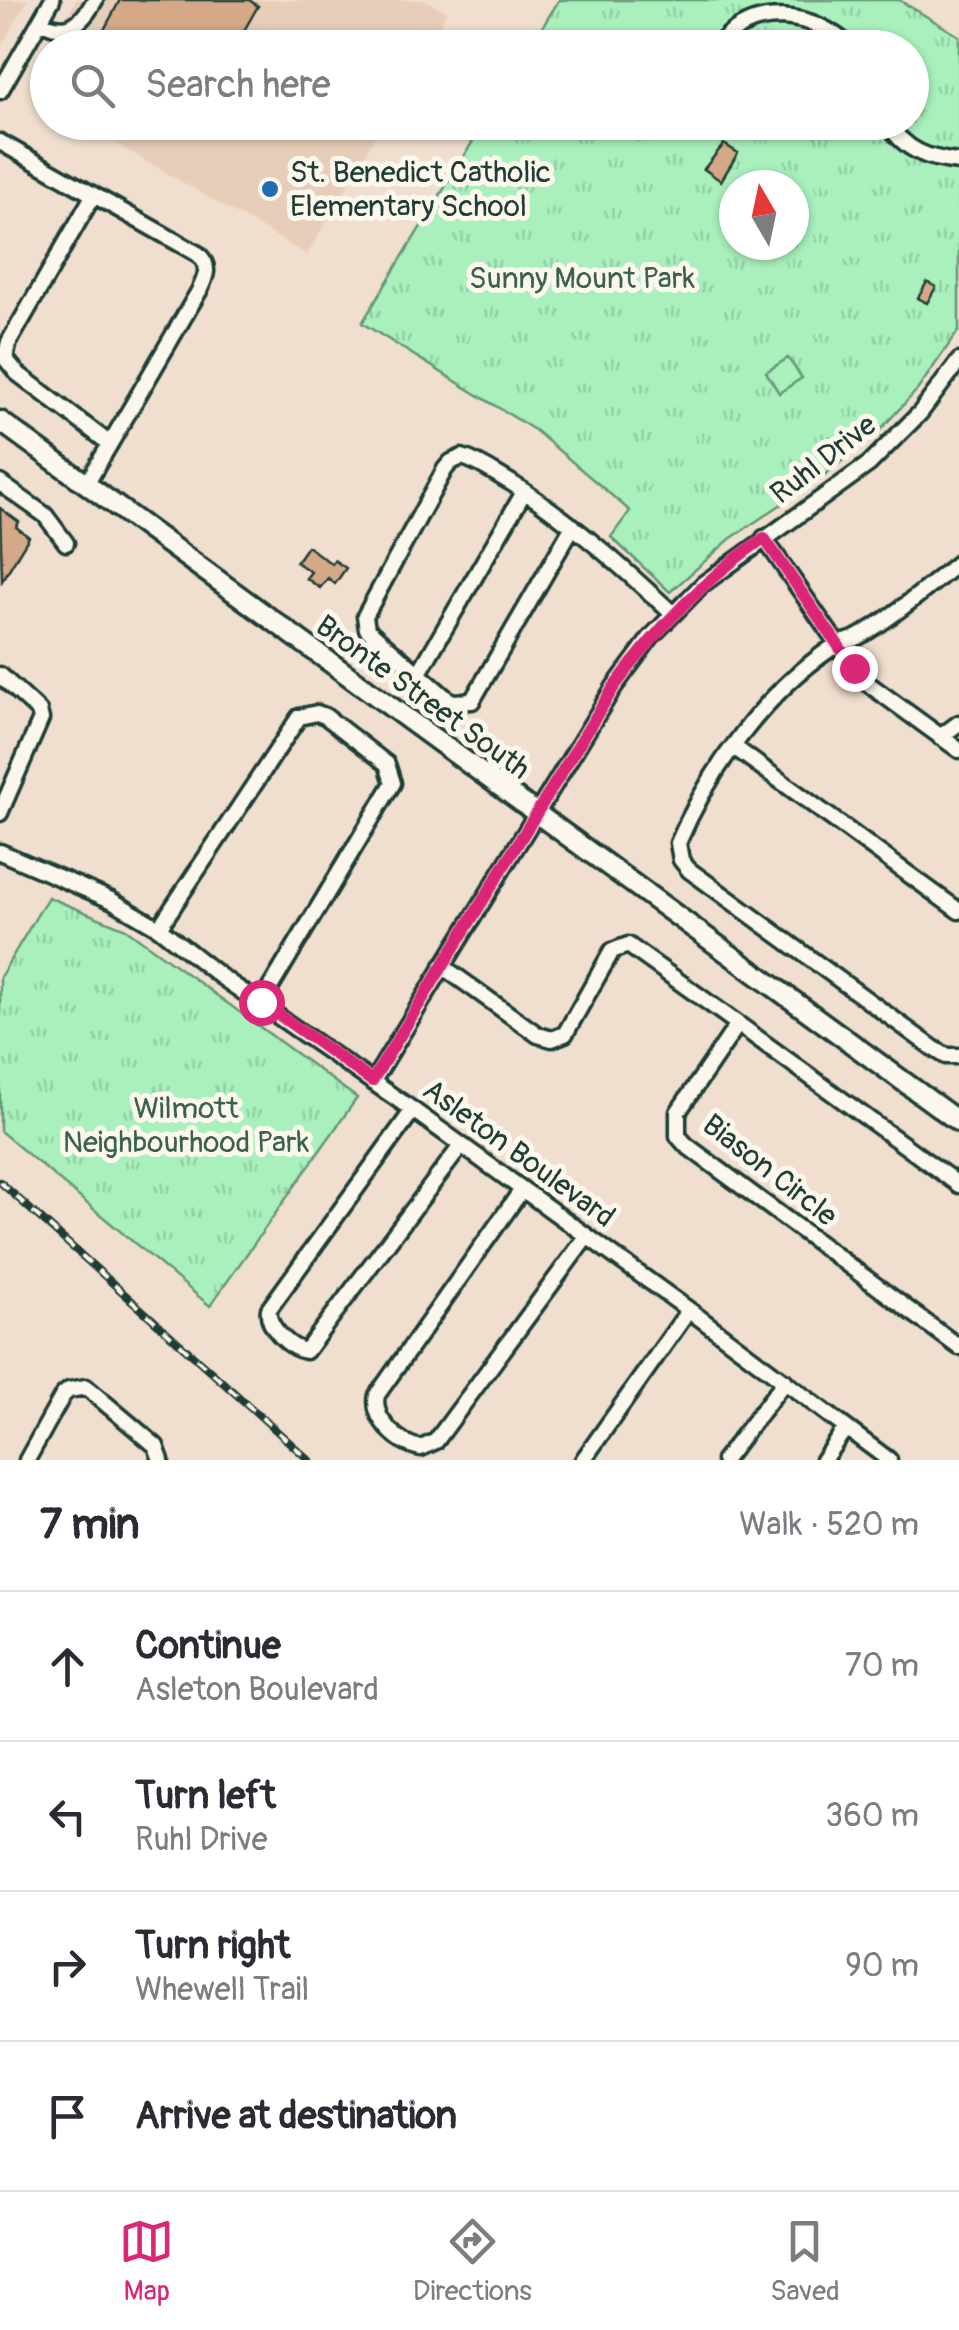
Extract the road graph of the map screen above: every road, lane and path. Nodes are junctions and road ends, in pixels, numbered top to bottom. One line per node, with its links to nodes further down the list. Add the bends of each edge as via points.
1 (52, 0): 3 (street)
2 (95, 0): 3 (street, via 75,27)
3 (40, 21): 4 (street)
4 (35, 30)
5 (732, 30): 6 (street, via 784,16)
6 (828, 30)
7 (30, 39): 8 (street)
8 (0, 92)
9 (901, 140): 11 (street, via 918,154)
10 (0, 142): 12 (street)
11 (959, 162)
12 (94, 196): 15 (street, via 8,342 6,358); 15 (street, via 206,264 198,291)
13 (959, 361): 20 (street, Ruhl Drive, via 869,464)
14 (1, 422): 17 (main road, Bronte Street South)
15 (110, 444): 17 (street)
16 (0, 483): 21 (street, via 45,516)
17 (86, 485): 32 (main road, Bronte Street South)
18 (524, 492): 19 (street); 25 (street); 25 (street, via 473,460 462,457 445,469 366,616 373,636)
19 (574, 526): 23 (street); 25 (street, via 472,701 452,702)
20 (764, 538): 23 (street, Ruhl Drive); 24 (street)
21 (66, 542)
22 (959, 562): 24 (street)
23 (673, 614): 32 (street, Ruhl Drive, via 614,687)
24 (837, 644): 28 (street, via 868,682); 29 (street, via 788,681)
25 (419, 673)
26 (0, 676): 31 (street, via 41,719)
27 (959, 723): 28 (street)
28 (940, 737): 30 (street)
29 (734, 746): 34 (street); 39 (street, via 682,834 681,860 932,1048)
30 (959, 750)
31 (0, 813)
32 (536, 814): 36 (street, Ruhl Drive); 42 (main road, Bronte Street South)
33 (0, 852): 35 (street, Asleton Boulevard)
34 (959, 911)
35 (159, 928): 37 (street, Asleton Boulevard); 37 (street, via 299,717 325,716 387,764 393,784)
36 (442, 966): 38 (street, via 552,1039 565,1034 612,951 628,945); 40 (street, Ruhl Drive)
37 (261, 1002): 40 (street, Asleton Boulevard)
38 (738, 1024): 44 (street); 48 (street, Biason Circle, via 678,1112 678,1136)
39 (959, 1056)
40 (372, 1081): 41 (street, Asleton Boulevard)
41 (413, 1110): 43 (street, Asleton Boulevard); 43 (street, via 269,1310 271,1324 298,1350 306,1351)
42 (959, 1122)
43 (461, 1146): 45 (street, Asleton Boulevard)
44 (959, 1185)
45 (521, 1191): 46 (street, Asleton Boulevard); 46 (street, via 375,1399 379,1419 408,1444 421,1448 436,1441)
46 (587, 1236): 47 (street, Asleton Boulevard)
47 (689, 1310): 49 (street, Asleton Boulevard); 53 (street)
48 (959, 1347)
49 (785, 1380): 50 (street, Asleton Boulevard); 54 (street)
50 (846, 1428): 55 (street); 56 (street, Asleton Boulevard)
51 (27, 1460): 52 (street, via 64,1396 86,1387 156,1446)
52 (161, 1460)
53 (583, 1460)
54 (724, 1460)
55 (823, 1460)
56 (890, 1460)

